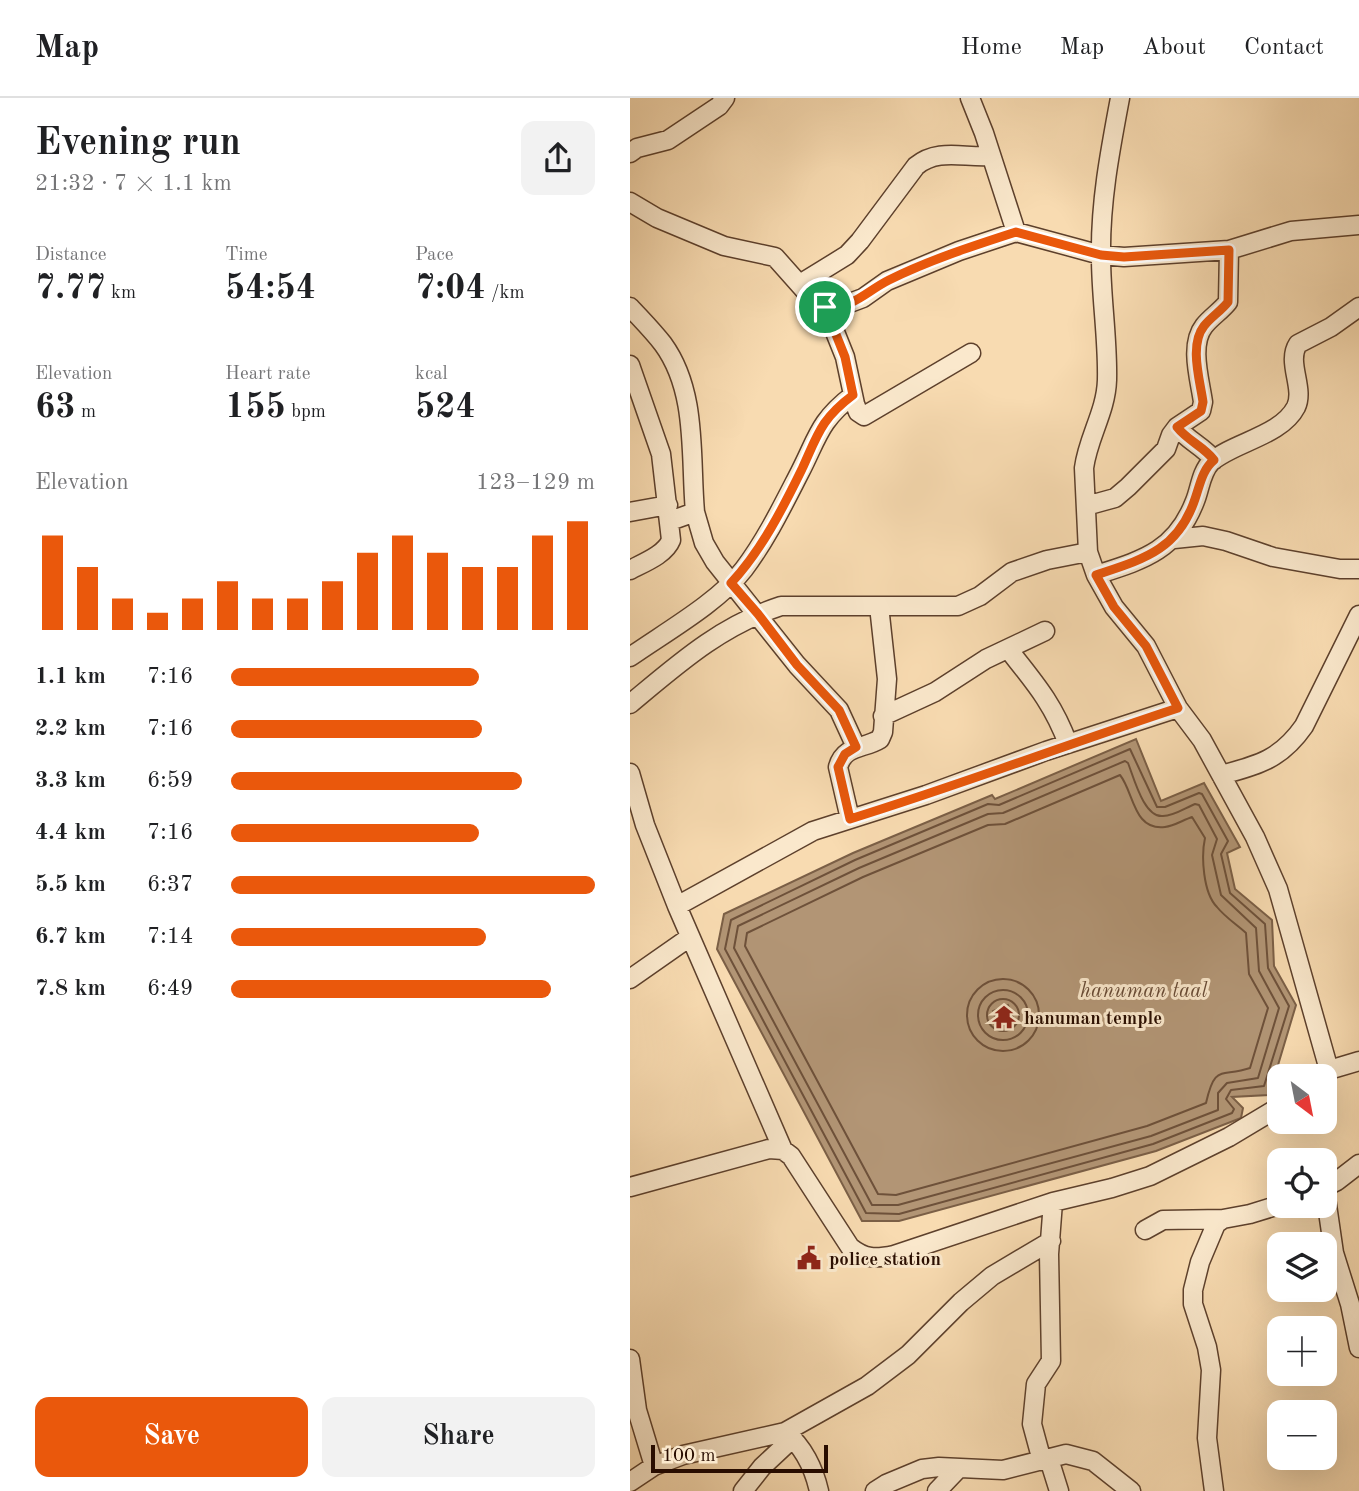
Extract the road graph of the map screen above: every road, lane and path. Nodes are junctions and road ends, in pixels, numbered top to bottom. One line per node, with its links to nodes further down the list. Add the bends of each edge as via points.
1 (740, 98): 4 (street)
2 (970, 98): 6 (street)
3 (1121, 98): 11 (street, via 1104,184)
4 (722, 102): 5 (street, via 668,140)
5 (630, 153)
6 (991, 156): 9 (street); 12 (street, via 927,157 860,241)
7 (630, 202): 12 (street, via 724,246 775,257)
8 (1359, 225): 10 (street, via 1291,231)
9 (1016, 232): 11 (street); 14 (street, via 887,281 863,298)
10 (1229, 250): 11 (street); 19 (street, via 1228,302 1206,324 1196,345 1201,411)
11 (1101, 255): 21 (street, via 1107,381 1100,420 1086,454)
12 (800, 284): 14 (street)
13 (630, 307): 24 (street, via 664,345 680,379 692,440)
14 (825, 307): 18 (street, via 845,357)
15 (1359, 307): 20 (street, via 1295,348 1298,397 1292,412 1272,429)
16 (971, 352): 18 (street, via 870,414 858,412)
17 (630, 365): 23 (street, via 661,454)
18 (853, 395): 30 (street, via 827,417 762,542)
19 (1177, 427): 20 (street); 21 (street, via 1166,449 1128,487 1115,498)
20 (1214, 460): 25 (street, via 1204,472 1195,502)
21 (1086, 506): 26 (street)
22 (630, 513): 23 (street)
23 (669, 513): 24 (street); 28 (street, via 668,547)
24 (695, 513): 30 (street, via 704,543)
25 (1174, 539): 27 (street, via 1203,536 1273,557); 29 (street)
26 (1088, 552): 29 (street); 31 (street, via 1012,572 958,606)
27 (1359, 569)
28 (630, 570)
29 (1096, 575): 38 (street, via 1114,607 1146,646)
30 (731, 583): 32 (street); 36 (street)
31 (879, 606): 32 (street, via 781,606); 39 (street, via 887,679)
32 (758, 614): 37 (street, via 695,649); 41 (street, via 839,710)
33 (1359, 615): 43 (street, via 1294,741 1255,766)
34 (1045, 631): 35 (street)
35 (1008, 649): 39 (street); 40 (street, via 1048,700)
36 (630, 657)
37 (630, 704)
38 (1178, 708): 40 (street); 43 (street)
39 (883, 716): 41 (street, via 880,739)
40 (1068, 744): 44 (street)
41 (856, 747): 44 (street, via 838,767)
42 (630, 773): 45 (street)
43 (1221, 775): 48 (street, via 1278,889)
44 (850, 819): 45 (street, via 813,831)
45 (677, 906): 46 (street)
46 (690, 937): 47 (street); 52 (street)
47 (630, 979)
48 (1323, 1064)
49 (1356, 1066): 50 (street)
50 (1337, 1070)
51 (1267, 1114): 56 (street, via 1150,1176)
52 (783, 1150): 55 (street, via 769,1149); 56 (street, via 850,1247 862,1257 894,1255)
53 (1359, 1164): 54 (street)
54 (1337, 1181)
55 (630, 1187)
56 (1054, 1202): 61 (street)
57 (1267, 1209): 59 (street)
58 (1328, 1218): 62 (street)
59 (1223, 1219): 60 (street, via 1163,1220); 74 (street, via 1211,1232 1193,1290 1211,1370 1207,1438)
60 (1146, 1230)
61 (1051, 1241): 64 (street, via 992,1276 908,1355 867,1386); 65 (street, via 1051,1361 1036,1384 1031,1424)
62 (1359, 1348)
63 (630, 1359): 67 (street)
64 (789, 1435): 67 (street, via 683,1455); 68 (street); 69 (street, via 804,1453)
65 (1046, 1460): 66 (street, via 1003,1470); 72 (street); 73 (street, via 1066,1454 1093,1461)
66 (958, 1469): 70 (street, via 922,1469); 71 (street)
67 (642, 1479)
68 (743, 1491)
69 (819, 1491)
70 (875, 1491)
71 (937, 1491)
72 (1059, 1491)
73 (1131, 1491)
74 (1214, 1491)

